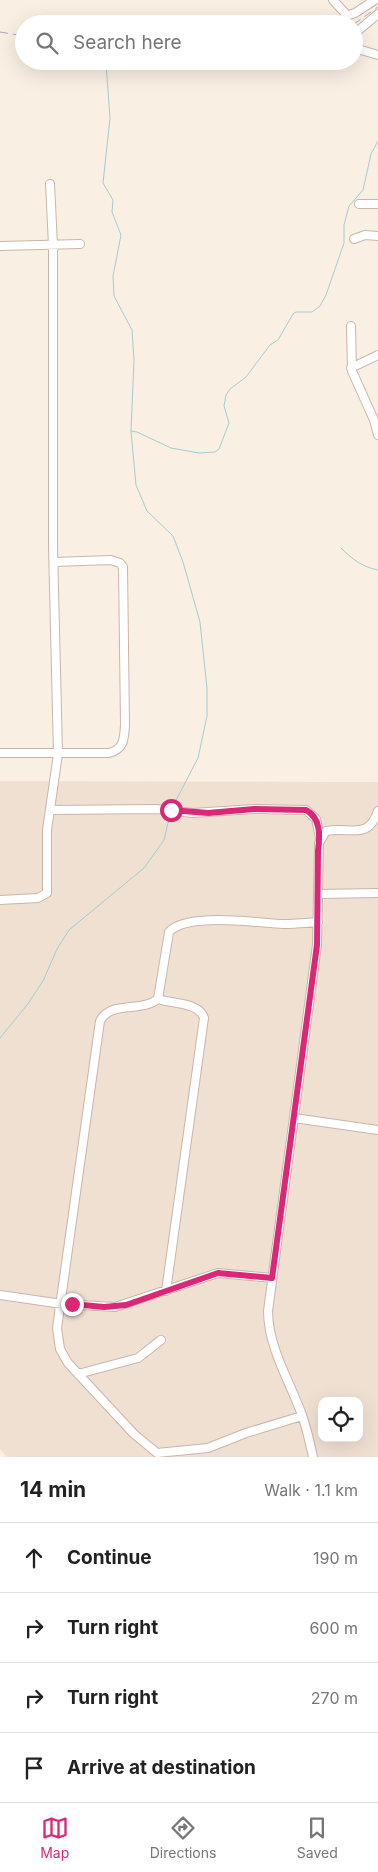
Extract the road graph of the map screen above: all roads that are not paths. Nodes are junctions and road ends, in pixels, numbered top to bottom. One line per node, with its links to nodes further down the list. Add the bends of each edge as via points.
1 (333, 0): 4 (street, via 344,9)
2 (375, 0): 5 (street)
3 (378, 14): 6 (street)
4 (346, 15)
5 (349, 15)
6 (363, 26)
7 (363, 51): 8 (street)
8 (378, 55)
9 (50, 184): 15 (street)
10 (358, 204): 11 (street)
11 (378, 204)
12 (378, 236): 13 (street)
13 (354, 239)
14 (80, 244): 15 (street)
15 (53, 245): 16 (street); 21 (street)
16 (0, 246)
17 (351, 326): 19 (street)
18 (378, 355): 19 (street)
19 (351, 368): 20 (street)
20 (378, 435)
21 (54, 562): 23 (street); 23 (street, via 116,561 123,567 125,592 125,725 122,746 118,751 109,753)
22 (0, 753): 23 (street)
23 (58, 754): 24 (street)
24 (51, 810): 26 (street, via 193,813 306,810 316,819); 29 (street, via 47,830 47,893 38,898)
25 (378, 811): 26 (street, via 373,823 364,830 326,831)
26 (320, 838): 27 (street)
27 (318, 894): 28 (street); 30 (street)
28 (378, 894)
29 (0, 900)
30 (318, 922): 31 (street, via 283,924 237,920 180,924 169,932); 32 (street)
31 (158, 1000): 35 (street, via 196,1008 204,1018); 37 (street, via 145,1006 111,1011 100,1021)
32 (294, 1118): 33 (street); 34 (street)
33 (378, 1130)
34 (272, 1278): 35 (street, via 218,1273); 40 (street, via 268,1311 270,1328)
35 (166, 1291): 37 (street, via 115,1307)
36 (0, 1295): 37 (street)
37 (62, 1304): 39 (street, via 57,1339 63,1357)
38 (161, 1340): 39 (street, via 138,1358)
39 (78, 1374): 41 (street)
40 (302, 1416): 41 (street, via 208,1448); 42 (street)
41 (158, 1455)
42 (313, 1457)

